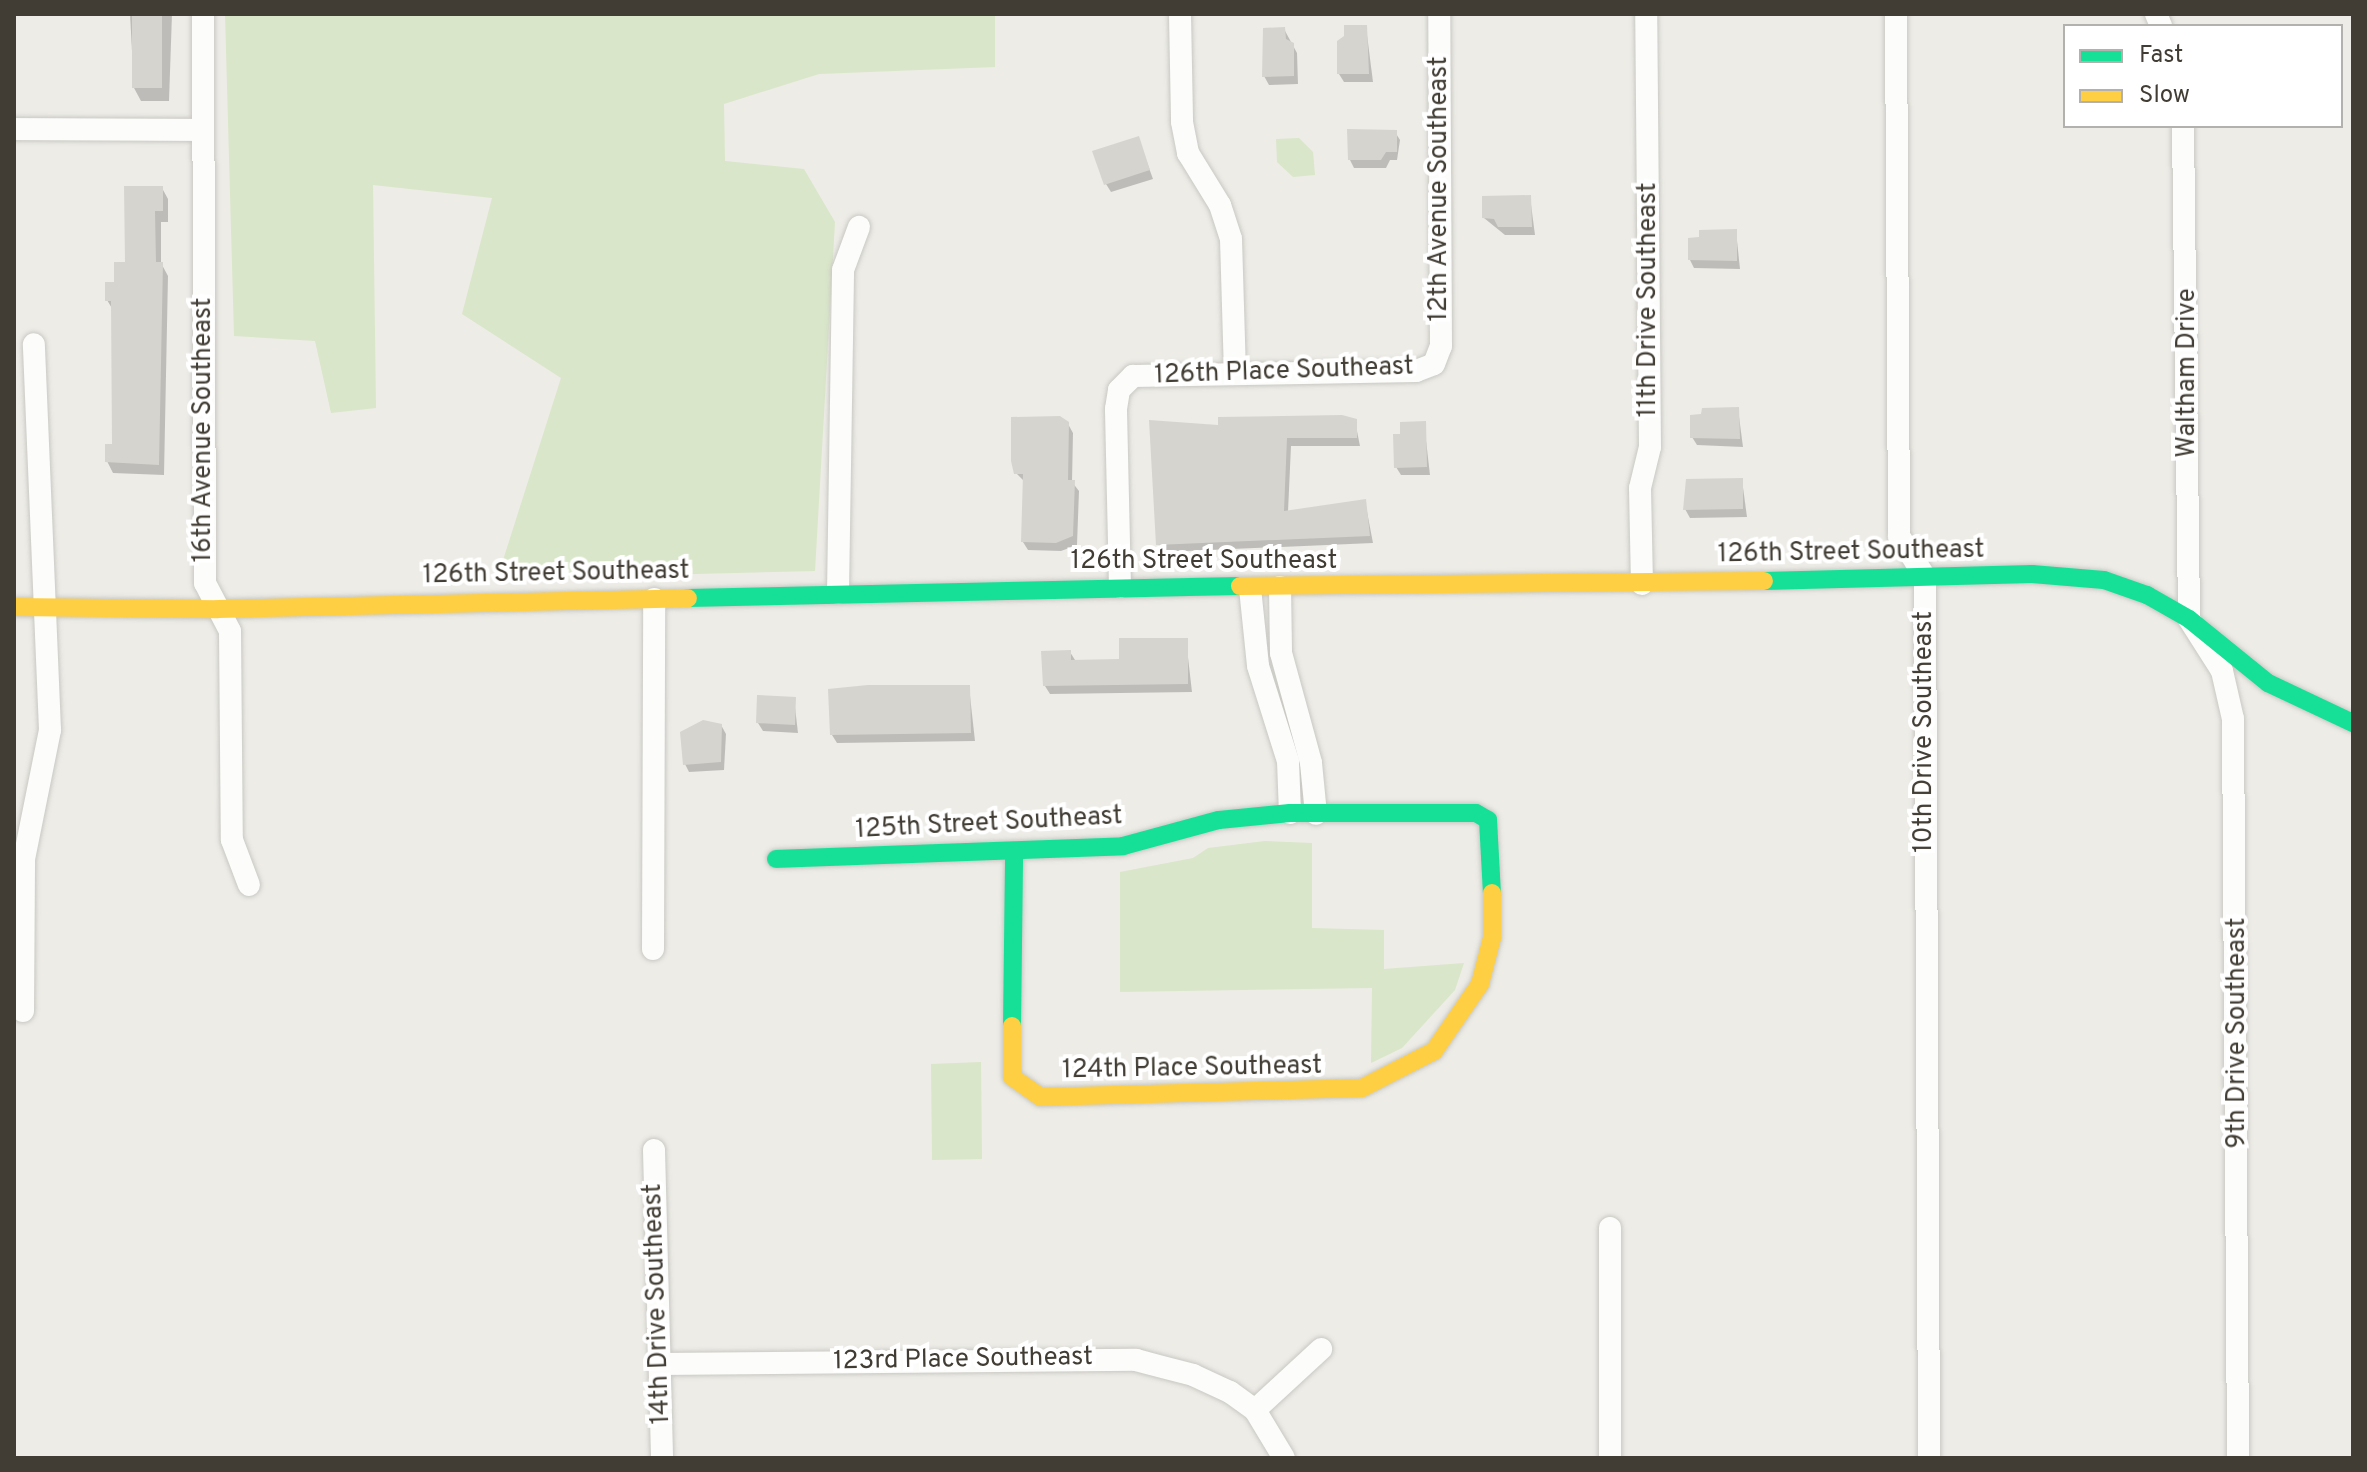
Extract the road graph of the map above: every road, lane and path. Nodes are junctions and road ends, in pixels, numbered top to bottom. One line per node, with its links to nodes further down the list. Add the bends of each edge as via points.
1 (203, 14): 8 (street, 16th Avenue Southeast)
2 (1180, 14): 12 (street, via 1182,122 1188,153 1220,205 1231,239)
3 (1439, 14): 11 (street, 12th Avenue Southeast, via 1441,346)
4 (1646, 14): 14 (street, 11th Drive Southeast, via 1650,447 1640,488)
5 (1896, 14): 13 (street, 10th Drive Southeast, via 1899,536)
6 (2183, 128): 23 (street, Waltham Drive)
7 (14, 129): 8 (street)
8 (203, 130): 22 (street, 16th Avenue Southeast, via 205,583)
9 (859, 227): 18 (street, via 843,270)
10 (34, 344): 21 (street)
11 (1434, 364): 12 (street, 126th Place Southeast, via 1416,371)
12 (1235, 373): 15 (street, 126th Place Southeast, via 1133,376 1119,390)
13 (1925, 577): 14 (street, 126th Street Southeast); 23 (street, 126th Street Southeast, via 2032,574 2104,580 2147,595); 41 (street, 10th Drive Southeast)
14 (1642, 584): 16 (street, 126th Street Southeast)
15 (1120, 587): 17 (street, 126th Street Southeast); 18 (street, 126th Street Southeast)
16 (1280, 587): 17 (street, 126th Street Southeast); 26 (street, via 1281,653 1309,751)
17 (1250, 588): 25 (street, via 1258,666 1288,761)
18 (838, 593): 19 (street, 126th Street Southeast)
19 (654, 599): 22 (street, 126th Street Southeast); 30 (street)
20 (14, 607): 21 (street, 126th Street Southeast)
21 (46, 607): 22 (street, 126th Street Southeast); 31 (street, via 50,730 24,859)
22 (218, 609): 29 (street, 16th Avenue Southeast, via 230,631 232,840)
23 (2189, 619): 24 (street, 126th Street Southeast, via 2268,683); 42 (street, 9th Drive Southeast, via 2222,671 2233,719)
24 (2353, 723)
25 (1290, 813): 26 (street, 125th Street Southeast); 27 (street, 125th Street Southeast, via 1219,820 1123,846)
26 (1316, 814): 32 (street, 125th Street Southeast, via 1459,812 1488,820 1492,938 1480,984 1434,1051)
27 (1014, 854): 28 (street, 125th Street Southeast); 32 (street, 124th Place Southeast, via 1012,1077 1025,1090 1041,1097)
28 (776, 859)
29 (249, 885)
30 (653, 949)
31 (23, 1011)
32 (1362, 1088)
33 (654, 1150): 36 (street, 14th Drive Southeast)
34 (1610, 1228): 40 (street)
35 (1321, 1349): 37 (street)
36 (660, 1364): 37 (street, 123rd Place Southeast, via 1136,1360 1193,1375); 38 (street, 14th Drive Southeast)
37 (1255, 1410): 39 (street)
38 (662, 1458)
39 (1284, 1458)
40 (1610, 1458)
41 (1929, 1458)
42 (2238, 1458)

